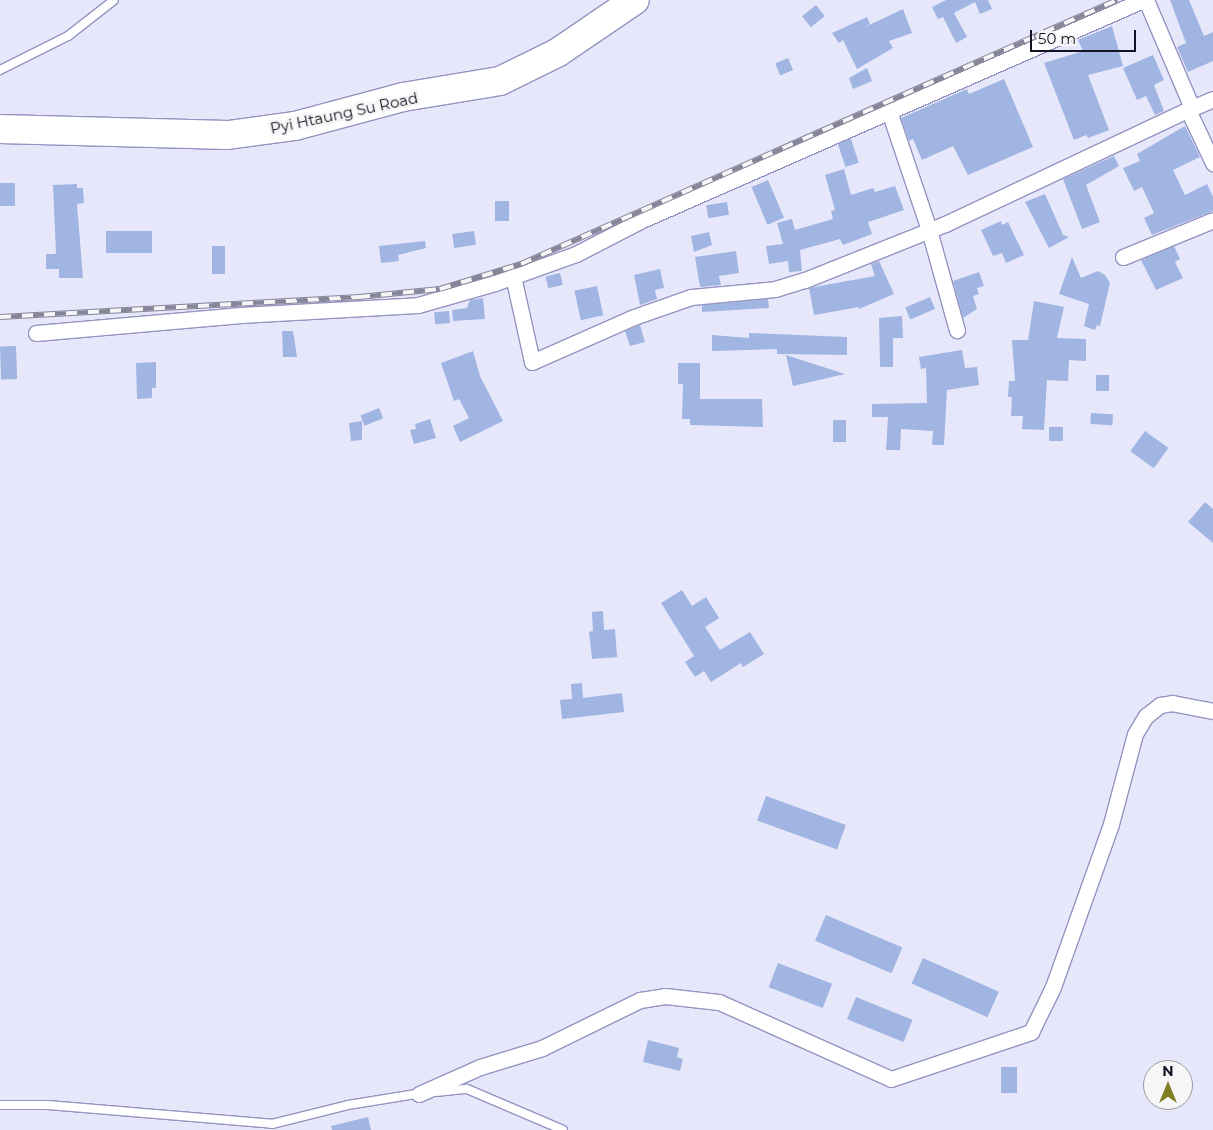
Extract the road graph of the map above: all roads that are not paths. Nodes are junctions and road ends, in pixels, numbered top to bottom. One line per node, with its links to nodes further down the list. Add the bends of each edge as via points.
1 (114, 0): 4 (lane, via 68,36)
2 (635, 0): 8 (highway, Pyi Htaung Su Road, via 557,53 500,81 403,97 295,126 228,135)
3 (1144, 0): 6 (street); 7 (street)
4 (0, 70)
5 (1213, 99): 6 (street)
6 (1190, 109): 9 (street); 11 (street)
7 (889, 111): 11 (street); 13 (street, via 642,220 576,254)
8 (0, 129)
9 (1213, 163)
10 (1213, 220): 12 (street)
11 (929, 230): 13 (street, via 775,289 691,297 634,317 532,362); 14 (street)
12 (1123, 258)
13 (513, 276): 15 (street, via 418,305 241,315)
14 (957, 330)
15 (36, 333)
16 (1213, 711): 17 (street, via 1172,703 1160,705 1146,716 1139,728 1108,833 1053,987 1031,1032 891,1079 719,1002 665,996 640,1000 542,1048 480,1067)
17 (419, 1094): 18 (lane, via 348,1105 272,1124 48,1105); 19 (lane, via 467,1089)
18 (0, 1105)
19 (563, 1130)

